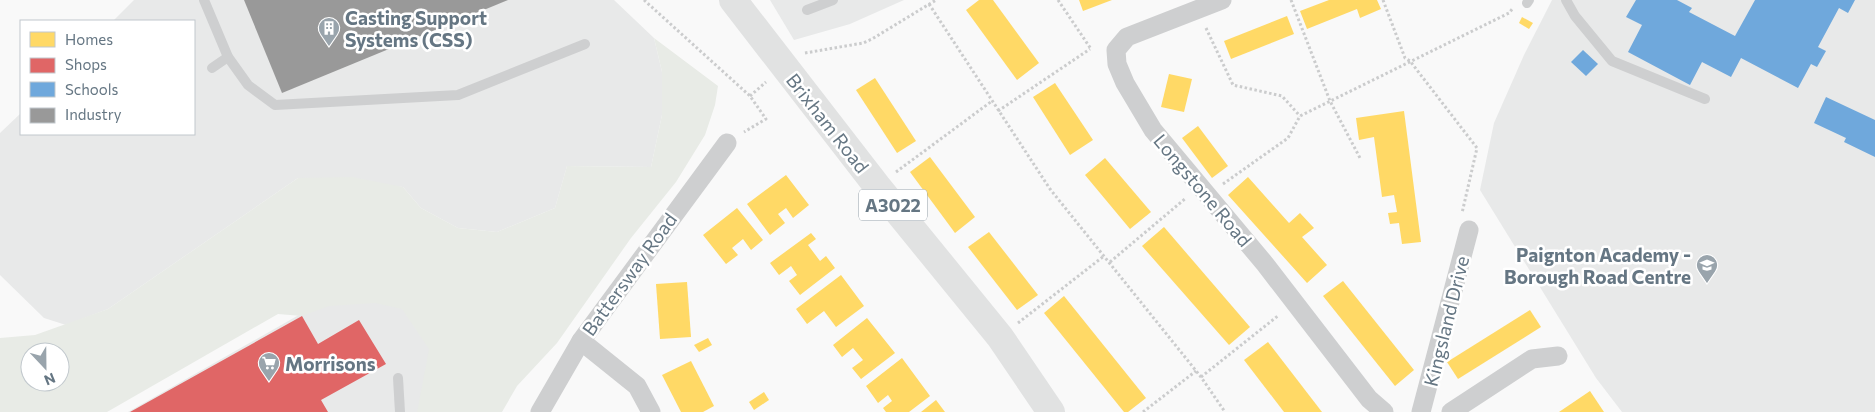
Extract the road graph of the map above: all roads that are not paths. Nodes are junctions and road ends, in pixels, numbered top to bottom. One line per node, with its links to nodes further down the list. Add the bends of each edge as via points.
1 (204, 0): 8 (lane)
2 (733, 0): 19 (main road, Brixham Road / A3022, via 877,186 1000,337)
3 (833, 0): 6 (lane)
4 (1222, 0): 20 (street, Longstone Road, via 1127,37 1116,50 1117,64 1153,130 1295,302 1369,400)
5 (1566, 0): 10 (lane, via 1574,16 1612,61)
6 (807, 10)
7 (585, 44): 8 (lane, via 458,95 275,105 248,85)
8 (228, 57): 9 (lane)
9 (212, 68)
10 (1705, 99)
11 (727, 142): 13 (street, Battersway Road)
12 (1469, 230): 21 (street, Kingsland Drive)
13 (581, 341): 17 (street, Battersway Road); 18 (street, via 637,386)
14 (1558, 356): 22 (street, via 1532,359)
15 (398, 378): 16 (lane)
16 (400, 412)
17 (540, 412)
18 (651, 412)
19 (1051, 412)
20 (1384, 412)
21 (1421, 412)
22 (1450, 412)

